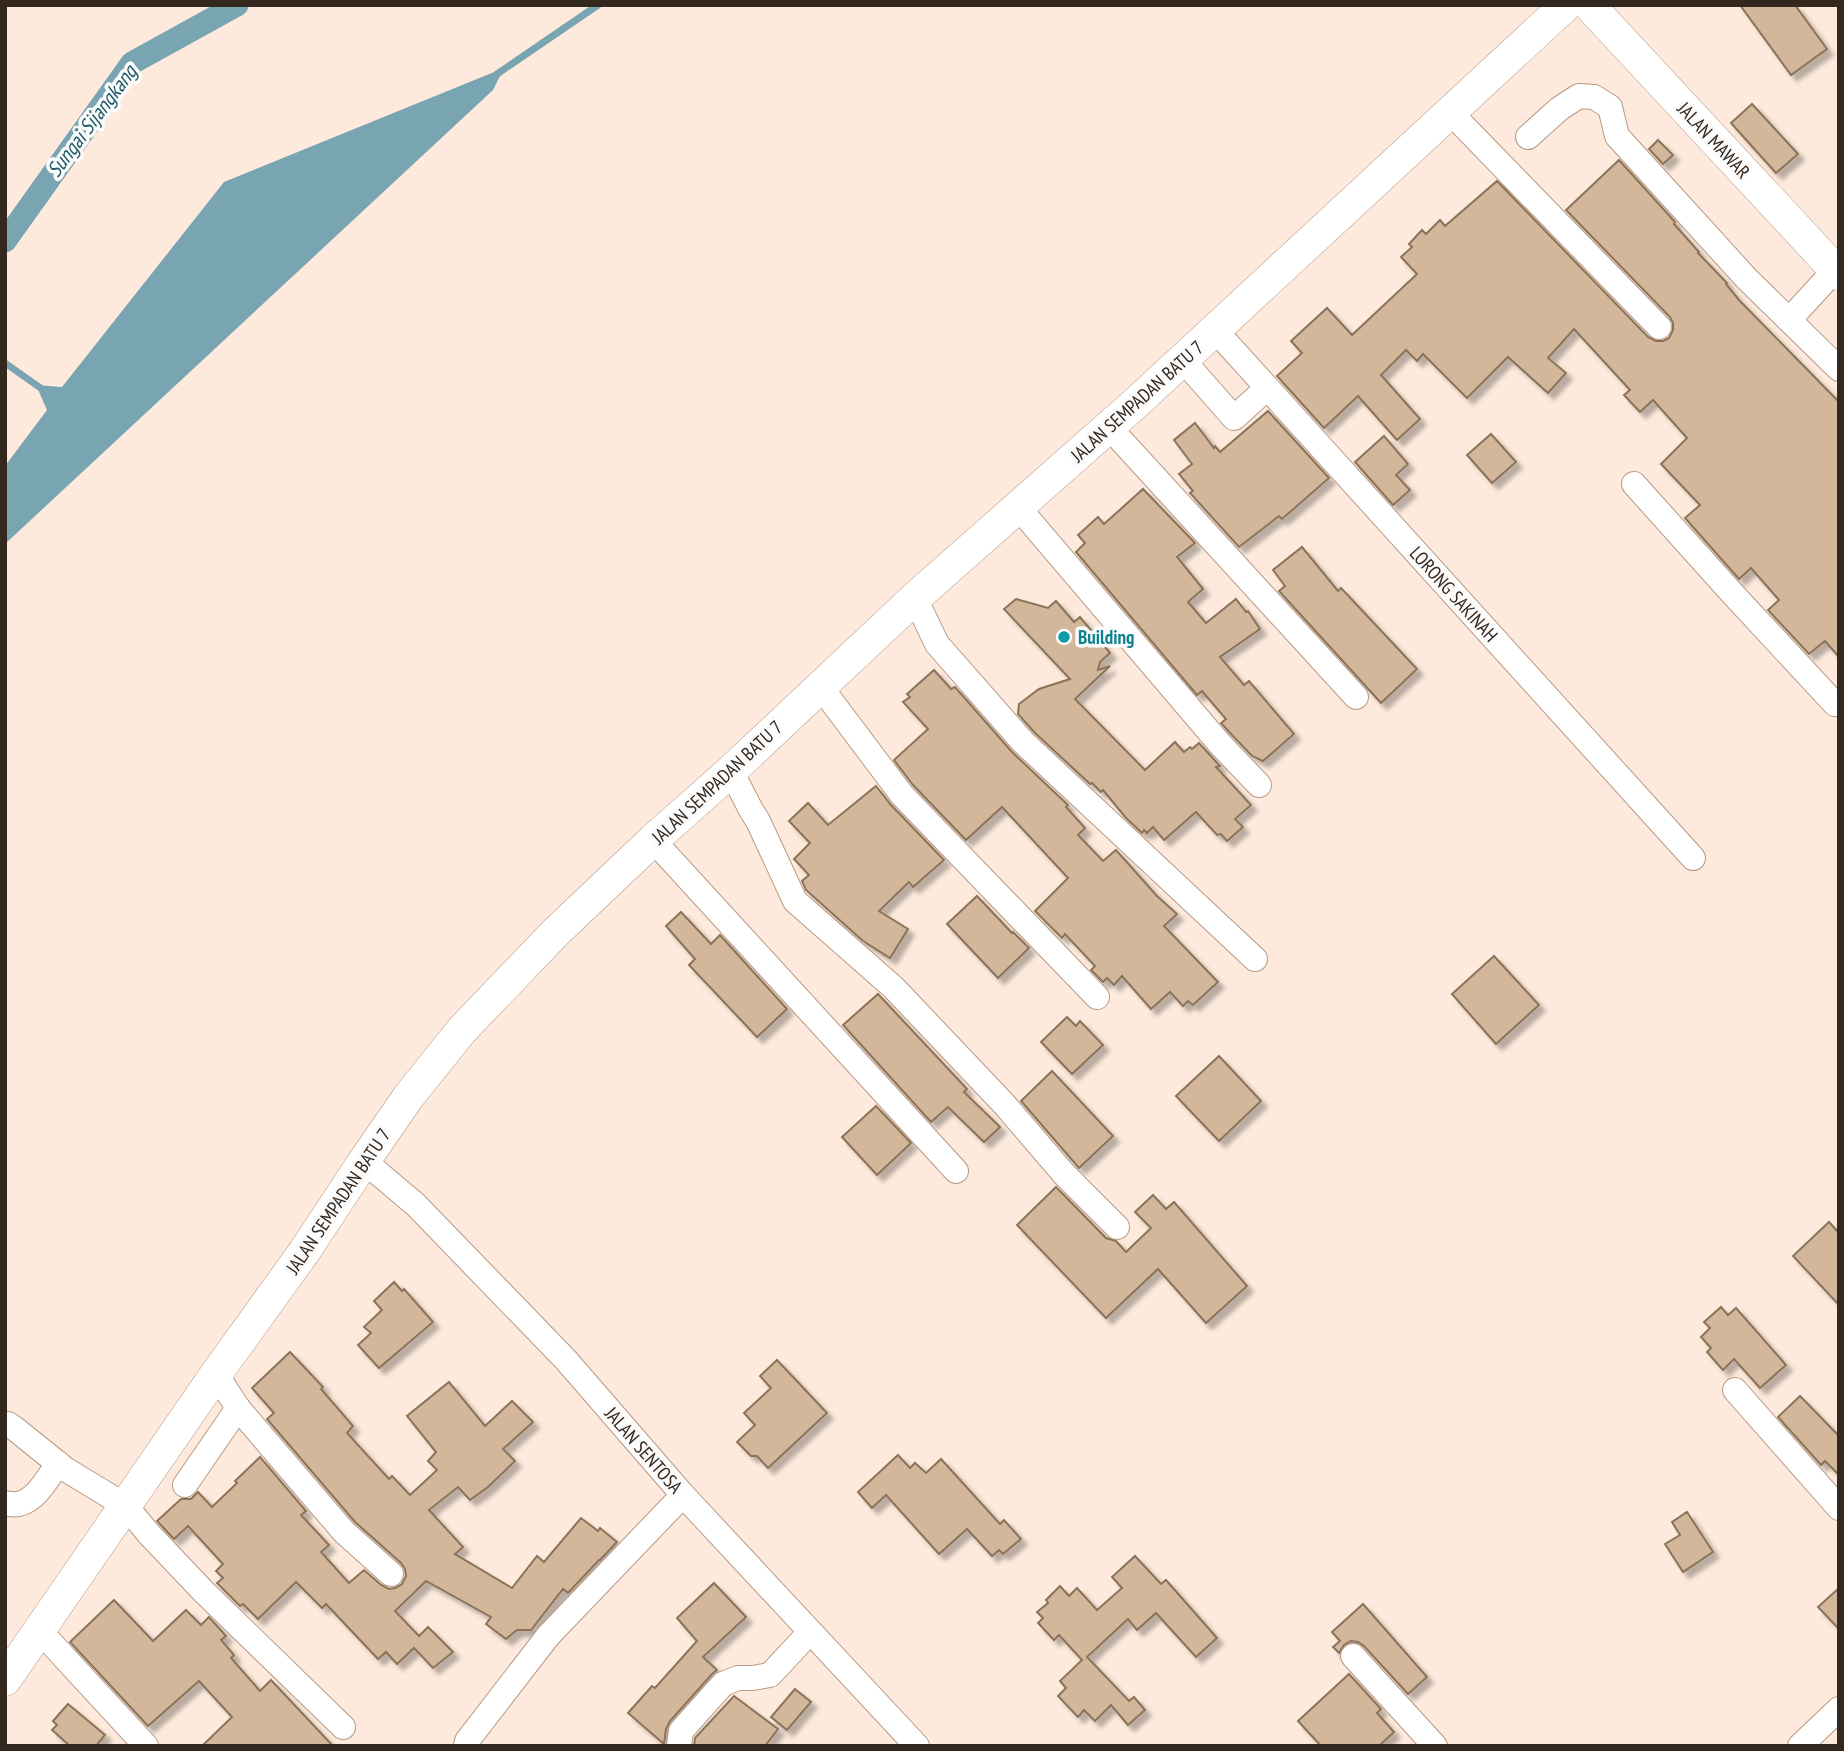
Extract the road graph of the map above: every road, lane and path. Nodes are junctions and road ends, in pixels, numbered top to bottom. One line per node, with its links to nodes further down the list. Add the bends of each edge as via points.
1 (1566, 5): 3 (street, JALAN SEMPADAN BATU 7)
2 (1589, 5): 5 (street, JALAN MAWAR)
3 (1451, 113): 7 (street); 8 (street, JALAN SEMPADAN BATU 7)
4 (1528, 137): 6 (street, via 1579,96 1594,97 1610,107 1617,136)
5 (1837, 272): 6 (street)
6 (1789, 320): 10 (street)
7 (1659, 327)
8 (1215, 330): 9 (street, JALAN SEMPADAN BATU 7); 11 (street, LORONG SAKINAH)
9 (1183, 360): 11 (street, via 1234,418); 12 (street, JALAN SEMPADAN BATU 7)
10 (1839, 369)
11 (1266, 388): 22 (street, LORONG SAKINAH)
12 (1109, 427): 14 (street, JALAN SEMPADAN BATU 7); 17 (street)
13 (1634, 484): 18 (street)
14 (1018, 507): 15 (street, JALAN SEMPADAN BATU 7); 20 (street)
15 (915, 598): 16 (street, JALAN SEMPADAN BATU 7); 23 (street, via 937,644 1023,742)
16 (820, 686): 19 (street, JALAN SEMPADAN BATU 7); 24 (street, via 902,795)
17 (1356, 697)
18 (1839, 704)
19 (731, 771): 21 (street, JALAN SEMPADAN BATU 7); 27 (street, via 795,901 894,988)
20 (1259, 785)
21 (653, 840): 25 (street, JALAN SEMPADAN BATU 7, via 462,1030); 26 (street)
22 (1693, 858)
23 (1255, 959)
24 (1097, 997)
25 (364, 1161): 28 (street, JALAN SEMPADAN BATU 7); 34 (street, JALAN SENTOSA, via 416,1205 566,1360)
26 (956, 1171)
27 (1117, 1227)
28 (216, 1374): 30 (street); 36 (street, JALAN SEMPADAN BATU 7)
29 (1735, 1390): 37 (street)
30 (238, 1408): 33 (street); 38 (street, via 344,1532)
31 (5, 1425): 32 (street, via 15,1427)
32 (58, 1462): 35 (street, via 35,1495 14,1505); 36 (street)
33 (185, 1485)
34 (683, 1495): 40 (street, JALAN SENTOSA); 47 (street, via 548,1636)
35 (5, 1503)
36 (126, 1506): 39 (street, JALAN SEMPADAN BATU 7); 44 (street, via 204,1592)
37 (1839, 1508)
38 (391, 1574)
39 (40, 1631): 42 (street, JALAN SEMPADAN BATU 7); 46 (street)
40 (810, 1632): 48 (street, via 770,1675 723,1684 681,1731); 49 (street, JALAN SENTOSA)
41 (1353, 1656): 50 (street)
42 (5, 1680)
43 (1839, 1709): 45 (street)
44 (343, 1727)
45 (1810, 1743)
46 (146, 1746)
47 (466, 1746)
48 (679, 1746)
49 (917, 1746)
50 (1435, 1746)

